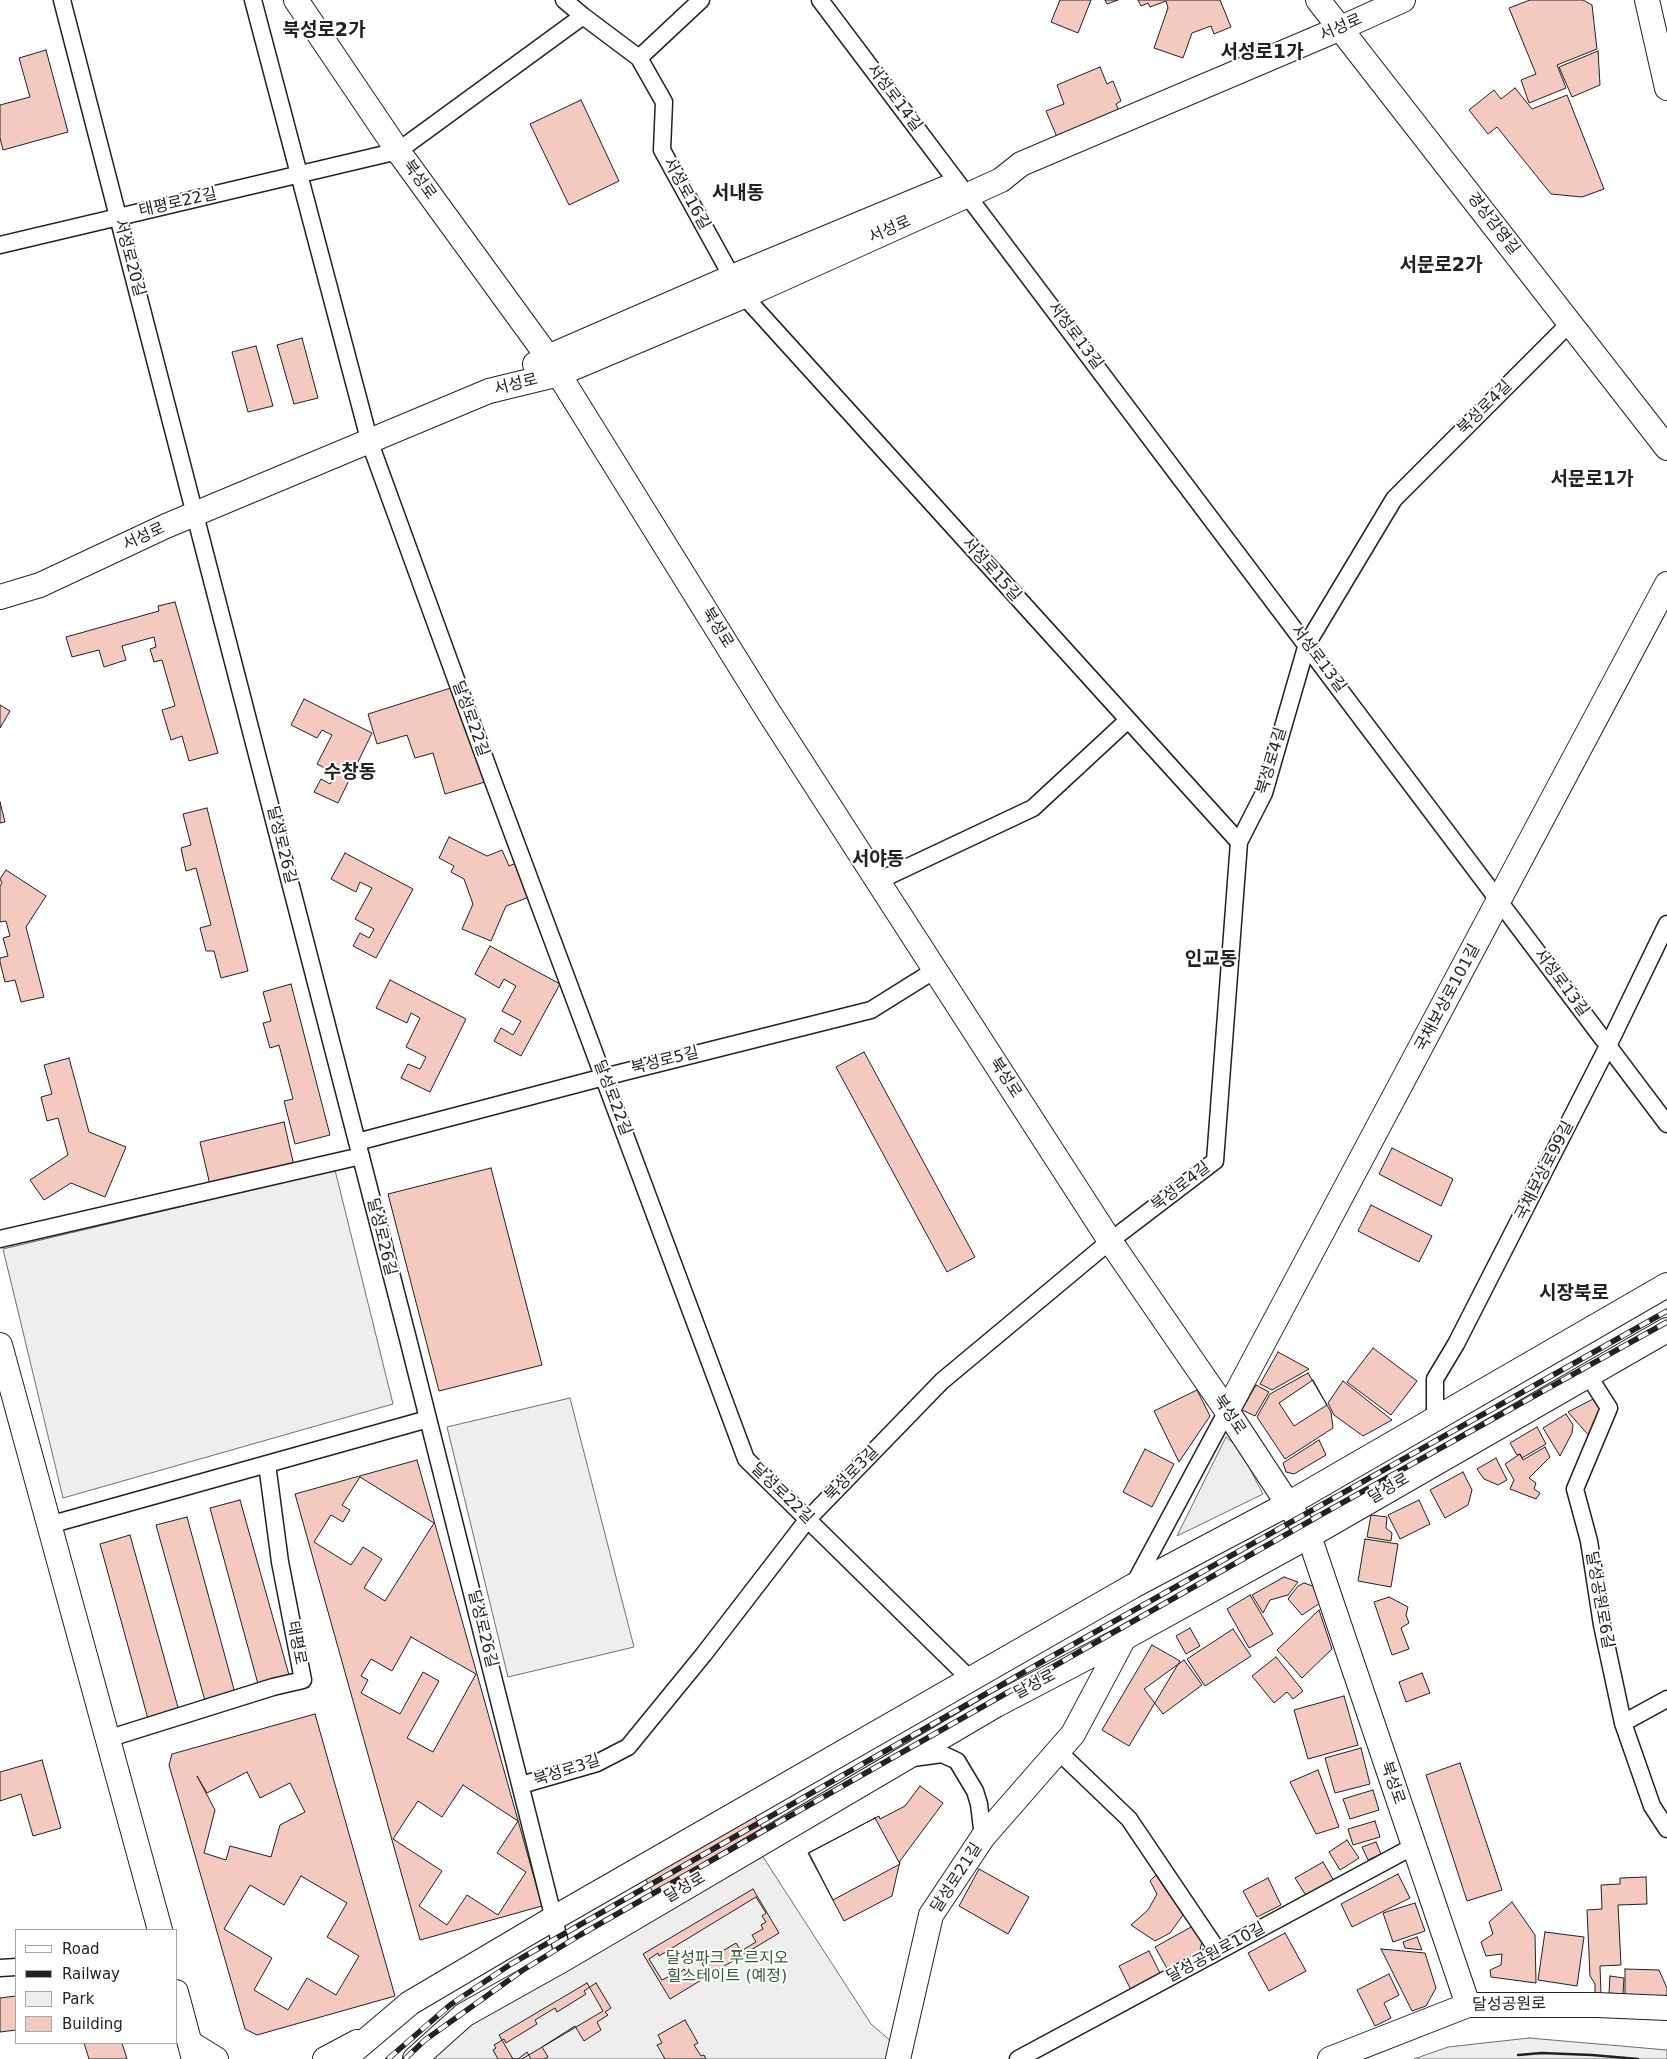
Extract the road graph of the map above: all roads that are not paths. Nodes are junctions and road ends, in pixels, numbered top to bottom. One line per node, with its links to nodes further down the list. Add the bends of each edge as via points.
1 (62, 0): 17 (street, 서성로20길)
2 (253, 0): 15 (street)
3 (296, 0): 14 (street, 북성로)
4 (564, 0): 10 (street, 서성로16길)
5 (700, 0): 12 (street)
6 (820, 0): 16 (street, 서성로14길)
7 (1318, 0): 11 (street, 경상감영길)
8 (1403, 0): 11 (street, 서성로)
9 (1647, 0): 13 (street)
10 (583, 16): 12 (street, 서성로16길); 14 (street)
11 (1341, 28): 16 (street, 서성로, via 1021,164 1001,180); 20 (street, 경상감영길)
12 (639, 58): 19 (street, 서성로16길, via 664,102 662,150)
13 (1667, 88)
14 (398, 151): 15 (street, 태평로22길); 21 (street, 북성로)
15 (298, 174): 17 (street, 태평로22길); 22 (street)
16 (964, 189): 19 (street, 서성로); 27 (street, 서성로13길)
17 (118, 217): 18 (street, 태평로22길); 24 (street, 서성로20길)
18 (0, 245)
19 (738, 286): 21 (street, 서성로); 28 (street, 서성로15길)
20 (1570, 323): 23 (street, 경상감영길); 27 (street, 북성로4길, via 1394,499)
21 (554, 365): 22 (street, 서성로); 30 (street, 북성로, via 768,711)
22 (370, 442): 24 (street, 서성로); 35 (street, 달성로22길)
23 (1667, 448)
24 (196, 515): 26 (street, 서성로, via 40,585); 37 (street, 달성로26길)
25 (1667, 584): 31 (street, 국채보상로101길)
26 (1, 594)
27 (1307, 644): 29 (street, 북성로4길, via 1264,793); 31 (street, 서성로13길)
28 (1128, 720): 29 (street, 서성로15길); 30 (street, via 1033,808)
29 (1239, 842): 39 (street, 북성로4길, via 1215,1161)
30 (878, 881): 33 (street, 북성로)
31 (1500, 901): 34 (street, 서성로13길); 45 (street, 국채보상로101길)
32 (1667, 924): 34 (street, 국채보상로99길)
33 (936, 970): 35 (street, 북성로5길, via 871,1010); 39 (street, 북성로)
34 (1608, 1046): 36 (street, 서성로13길); 46 (street, 국채보상로99길, via 1435,1380)
35 (604, 1077): 37 (street, 북성로5길); 50 (street, 달성로22길, via 746,1459)
36 (1667, 1124)
37 (359, 1149): 38 (street, 북성로5길); 47 (street, 달성로26길)
38 (0, 1239)
39 (1110, 1241): 45 (street, 북성로); 50 (street, 북성로3길, via 942,1380)
40 (1667, 1285): 46 (street)
41 (1667, 1330): 44 (street, 달성로)
42 (0, 1345): 43 (street)
43 (4, 1373): 51 (street)
44 (1588, 1375): 52 (street, 달성로); 57 (street, 달성공원로6길, via 1609,1408 1575,1489 1589,1541 1602,1625)
45 (1227, 1411): 49 (street, 북성로); 53 (street)
46 (1435, 1418): 49 (street)
47 (428, 1419): 48 (street); 61 (street, 달성로26길)
48 (267, 1464): 51 (street); 58 (street, 태평로, via 280,1562 303,1680)
49 (1288, 1504): 52 (street, 북성로); 53 (street)
50 (808, 1519): 55 (street, 달성로22길); 61 (street, 북성로3길, via 628,1747 597,1763)
51 (49, 1525): 58 (street)
52 (1309, 1536): 54 (street, 달성로); 64 (street, 북성로)
53 (1133, 1586): 55 (street)
54 (1124, 1638): 59 (street, 달성로21길, via 1073,1734); 60 (street, 달성로, via 996,1705)
55 (970, 1679): 65 (street)
56 (1667, 1699): 57 (street)
57 (1623, 1723): 62 (street, 달성공원로6길, via 1652,1806)
58 (107, 1739): 66 (street)
59 (1058, 1751): 63 (street, 달성로21길); 67 (street, via 1129,1819)
60 (899, 1762): 63 (street, via 942,1754 957,1762 975,1791); 68 (street, 달성로)
61 (521, 1785): 65 (street, 달성로26길)
62 (1667, 1829)
63 (983, 1837): 80 (street, 달성로21길, via 932,1915)
64 (1414, 1846): 67 (street, 달성공원로10길); 72 (street, 북성로)
65 (554, 1918): 68 (street, 달성로26길); 74 (street, via 410,2003)
66 (160, 1929)
67 (1218, 1951): 81 (street, 달성공원로10길)
68 (564, 1959): 79 (street, 달성로, via 464,2015)
69 (15, 1966): 70 (street)
70 (0, 1968)
71 (178, 1999): 75 (street)
72 (1468, 2005): 73 (street, 달성공원로); 82 (street, 달성공원로)
73 (1667, 2008)
74 (376, 2032): 77 (street); 78 (street)
75 (192, 2051): 76 (street)
76 (216, 2059)
77 (325, 2059)
78 (344, 2059)
79 (415, 2059)
80 (898, 2059)
81 (1018, 2059)
82 (1330, 2059)

